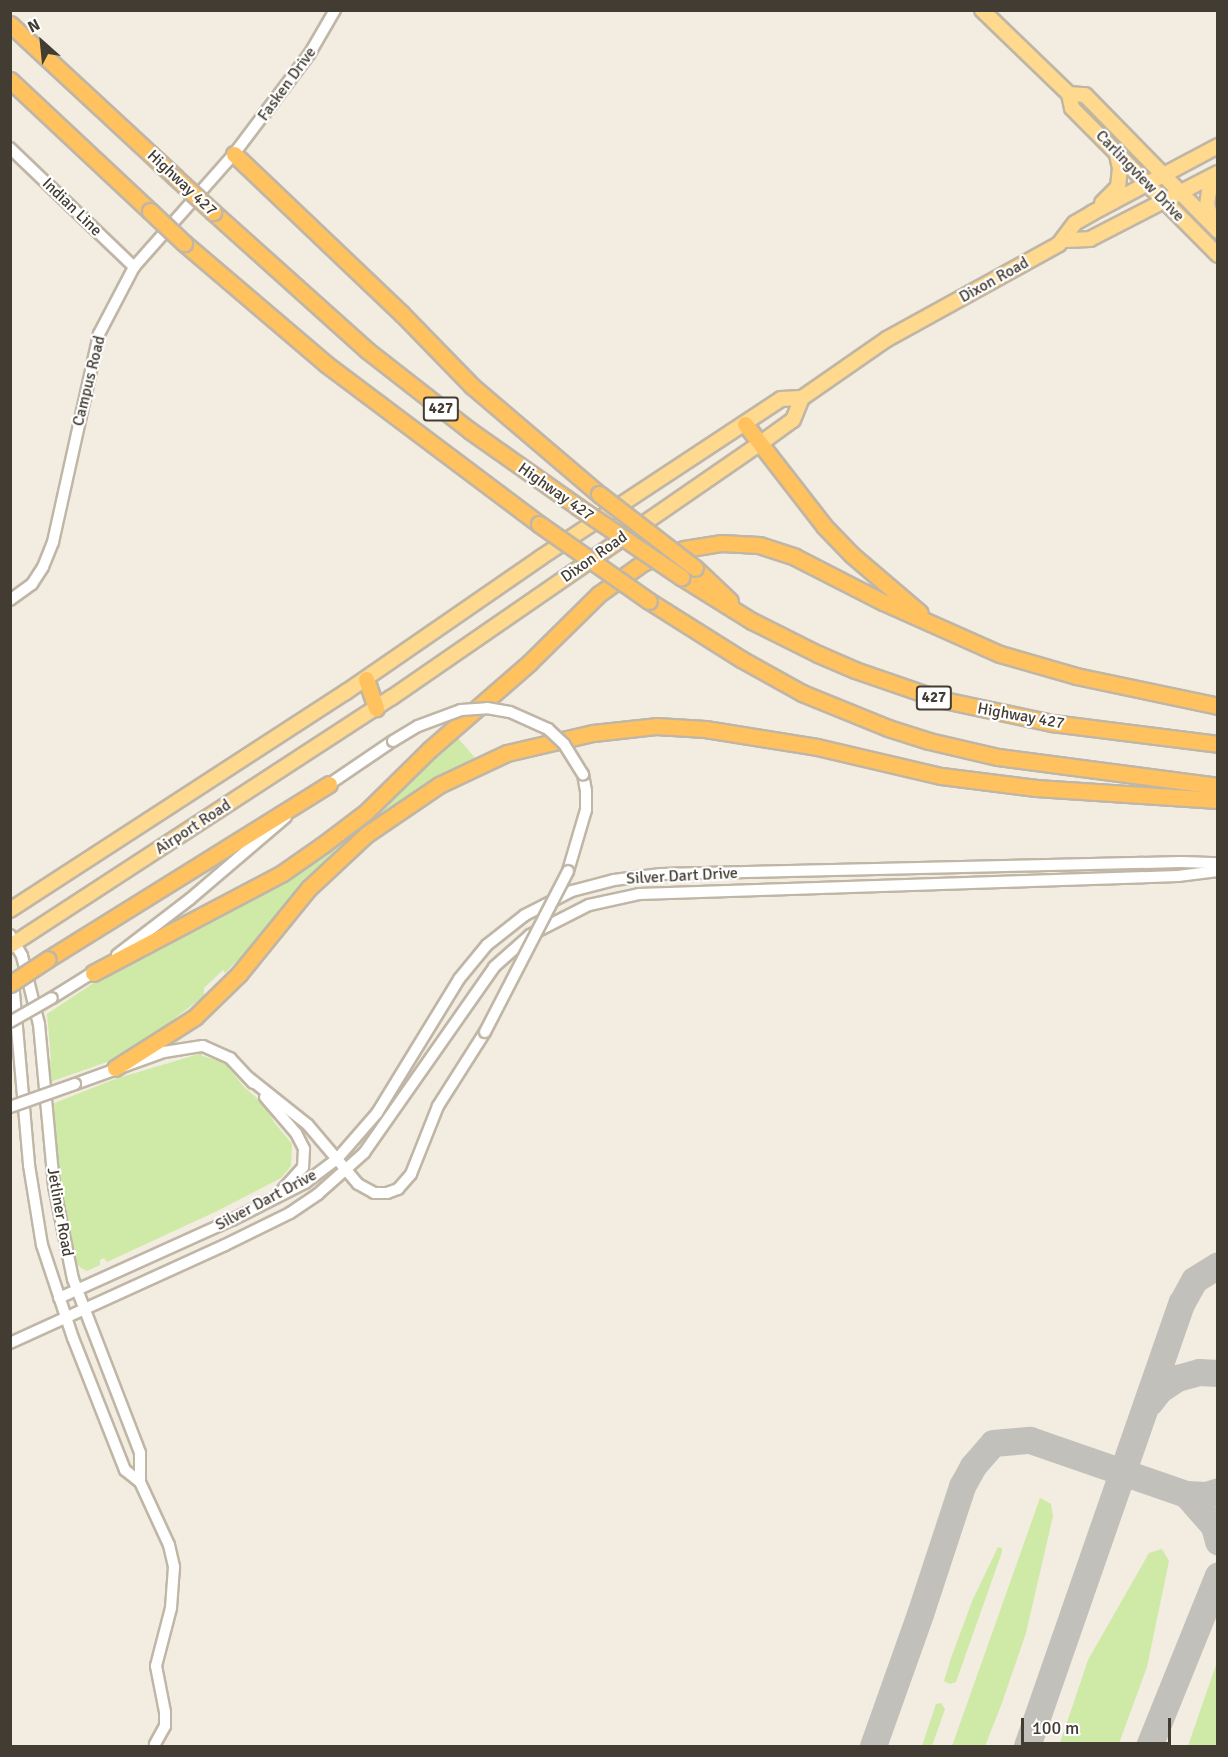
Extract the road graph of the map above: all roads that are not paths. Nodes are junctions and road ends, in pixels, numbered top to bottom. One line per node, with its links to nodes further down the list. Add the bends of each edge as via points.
1 (335, 10): 9 (street, Fasken Drive, via 310,54)
2 (981, 10): 5 (main road, Carlingview Drive)
3 (10, 24): 25 (highway, Highway 427 / 427, bridge, via 368,351 469,430 578,507)
4 (10, 80): 32 (highway, 427, bridge, via 184,243 326,364 539,525 649,601 770,676 813,698 929,741 998,757)
5 (1069, 94): 8 (main road, Carlingview Drive, via 1072,108); 11 (main road, Carlingview Drive, via 1085,96)
6 (1218, 146): 11 (main road, Dixon Road)
7 (10, 148): 20 (street, Indian Line)
8 (1116, 151): 13 (main road, Carlingview Drive); 16 (main road, via 1120,168 1118,187)
9 (234, 154): 20 (street, Campus Road); 25 (highway, bridge, via 472,386 599,494 695,568)
10 (1218, 173): 14 (main road, Dixon Road)
11 (1163, 176): 13 (main road, Dixon Road); 14 (main road, Carlingview Drive)
12 (1218, 179): 17 (main road, via 1209,191 1207,205)
13 (1148, 183): 15 (main road, Carlingview Drive); 16 (main road, Dixon Road)
14 (1180, 192): 15 (main road, Dixon Road); 17 (main road, Carlingview Drive)
15 (1164, 200): 18 (main road, Dixon Road, via 1090,239); 19 (main road, Carlingview Drive)
16 (1092, 213): 18 (main road, Dixon Road, via 1075,223)
17 (1216, 229)
18 (1065, 240): 21 (main road, Dixon Road, via 887,339)
19 (1218, 255)
20 (134, 267): 24 (street, Campus Road, via 99,334 43,567 32,584)
21 (802, 398): 22 (main road, Dixon Road, via 781,399); 23 (main road, Dixon Road, via 793,420)
22 (745, 424): 23 (highway); 27 (main road, Dixon Road)
23 (762, 443): 26 (highway, via 824,526); 29 (main road, Dixon Road)
24 (10, 600)
25 (752, 621): 30 (highway, Highway 427 / 427, via 855,670 939,699 1052,723)
26 (929, 621): 28 (highway, via 1000,654 1076,676); 40 (highway, via 795,557 759,545 721,543 684,549 644,562 599,594 366,812 324,844 281,874)
27 (366, 678): 29 (highway); 38 (main road, Airport Road)
28 (1218, 706)
29 (376, 708): 39 (main road, Airport Road)
30 (1218, 744)
31 (329, 784): 40 (street); 41 (highway, bridge); 47 (street, bridge, via 432,719 461,710 487,708 510,712 548,729 564,744 583,774 586,791 586,810 568,872 486,1032 438,1106 414,1169 403,1185 387,1193 363,1188)
32 (1218, 786)
33 (1218, 800): 43 (highway, via 1036,788 940,776 817,747 705,729 656,726 593,733 507,753 439,785 367,834 309,888 239,974 195,1017)
34 (1218, 863): 35 (street, Silver Dart Drive)
35 (894, 869): 37 (street); 46 (street, Silver Dart Drive, via 661,874 594,884 548,901 504,930 459,979 377,1113)
36 (1218, 871): 37 (street, Silver Dart Drive, via 1178,876)
37 (893, 886): 47 (street, Silver Dart Drive, via 639,894 589,905 552,922 521,941 494,967 401,1103)
38 (10, 910)
39 (12, 941): 49 (street, Jetliner Road, via 26,969 39,1024)
40 (93, 973): 42 (street, bridge)
41 (10, 983): 50 (street, Jetliner Road)
42 (10, 1022)
43 (116, 1068): 44 (street, via 164,1052 202,1046 230,1058); 45 (street, bridge)
44 (249, 1078): 46 (street, via 308,1125); 48 (street, via 296,1132 304,1149 303,1167)
45 (10, 1107)
46 (337, 1159): 47 (street); 48 (street, Silver Dart Drive, via 305,1183)
47 (347, 1170): 53 (street, Silver Dart Drive, via 290,1213)
48 (275, 1196): 51 (street, Silver Dart Drive, via 232,1220)
49 (57, 1212): 50 (street); 51 (street, Jetliner Road)
50 (37, 1217): 52 (street, Jetliner Road)
51 (76, 1289): 52 (street, Silver Dart Drive); 53 (street, Jetliner Road)
52 (58, 1298): 54 (street, Jetliner Road)
53 (83, 1309): 54 (street, Silver Dart Drive); 58 (street, Jetliner Road, via 140,1453)
54 (66, 1318): 55 (street, Silver Dart Drive); 58 (street, Jetliner Road, via 125,1470)
55 (41, 1329): 56 (street); 57 (street)
56 (10, 1343)
57 (10, 1350)
58 (140, 1482): 59 (street, Jetliner Road, via 169,1545 174,1567 171,1608 156,1666 165,1726)
59 (155, 1744)

